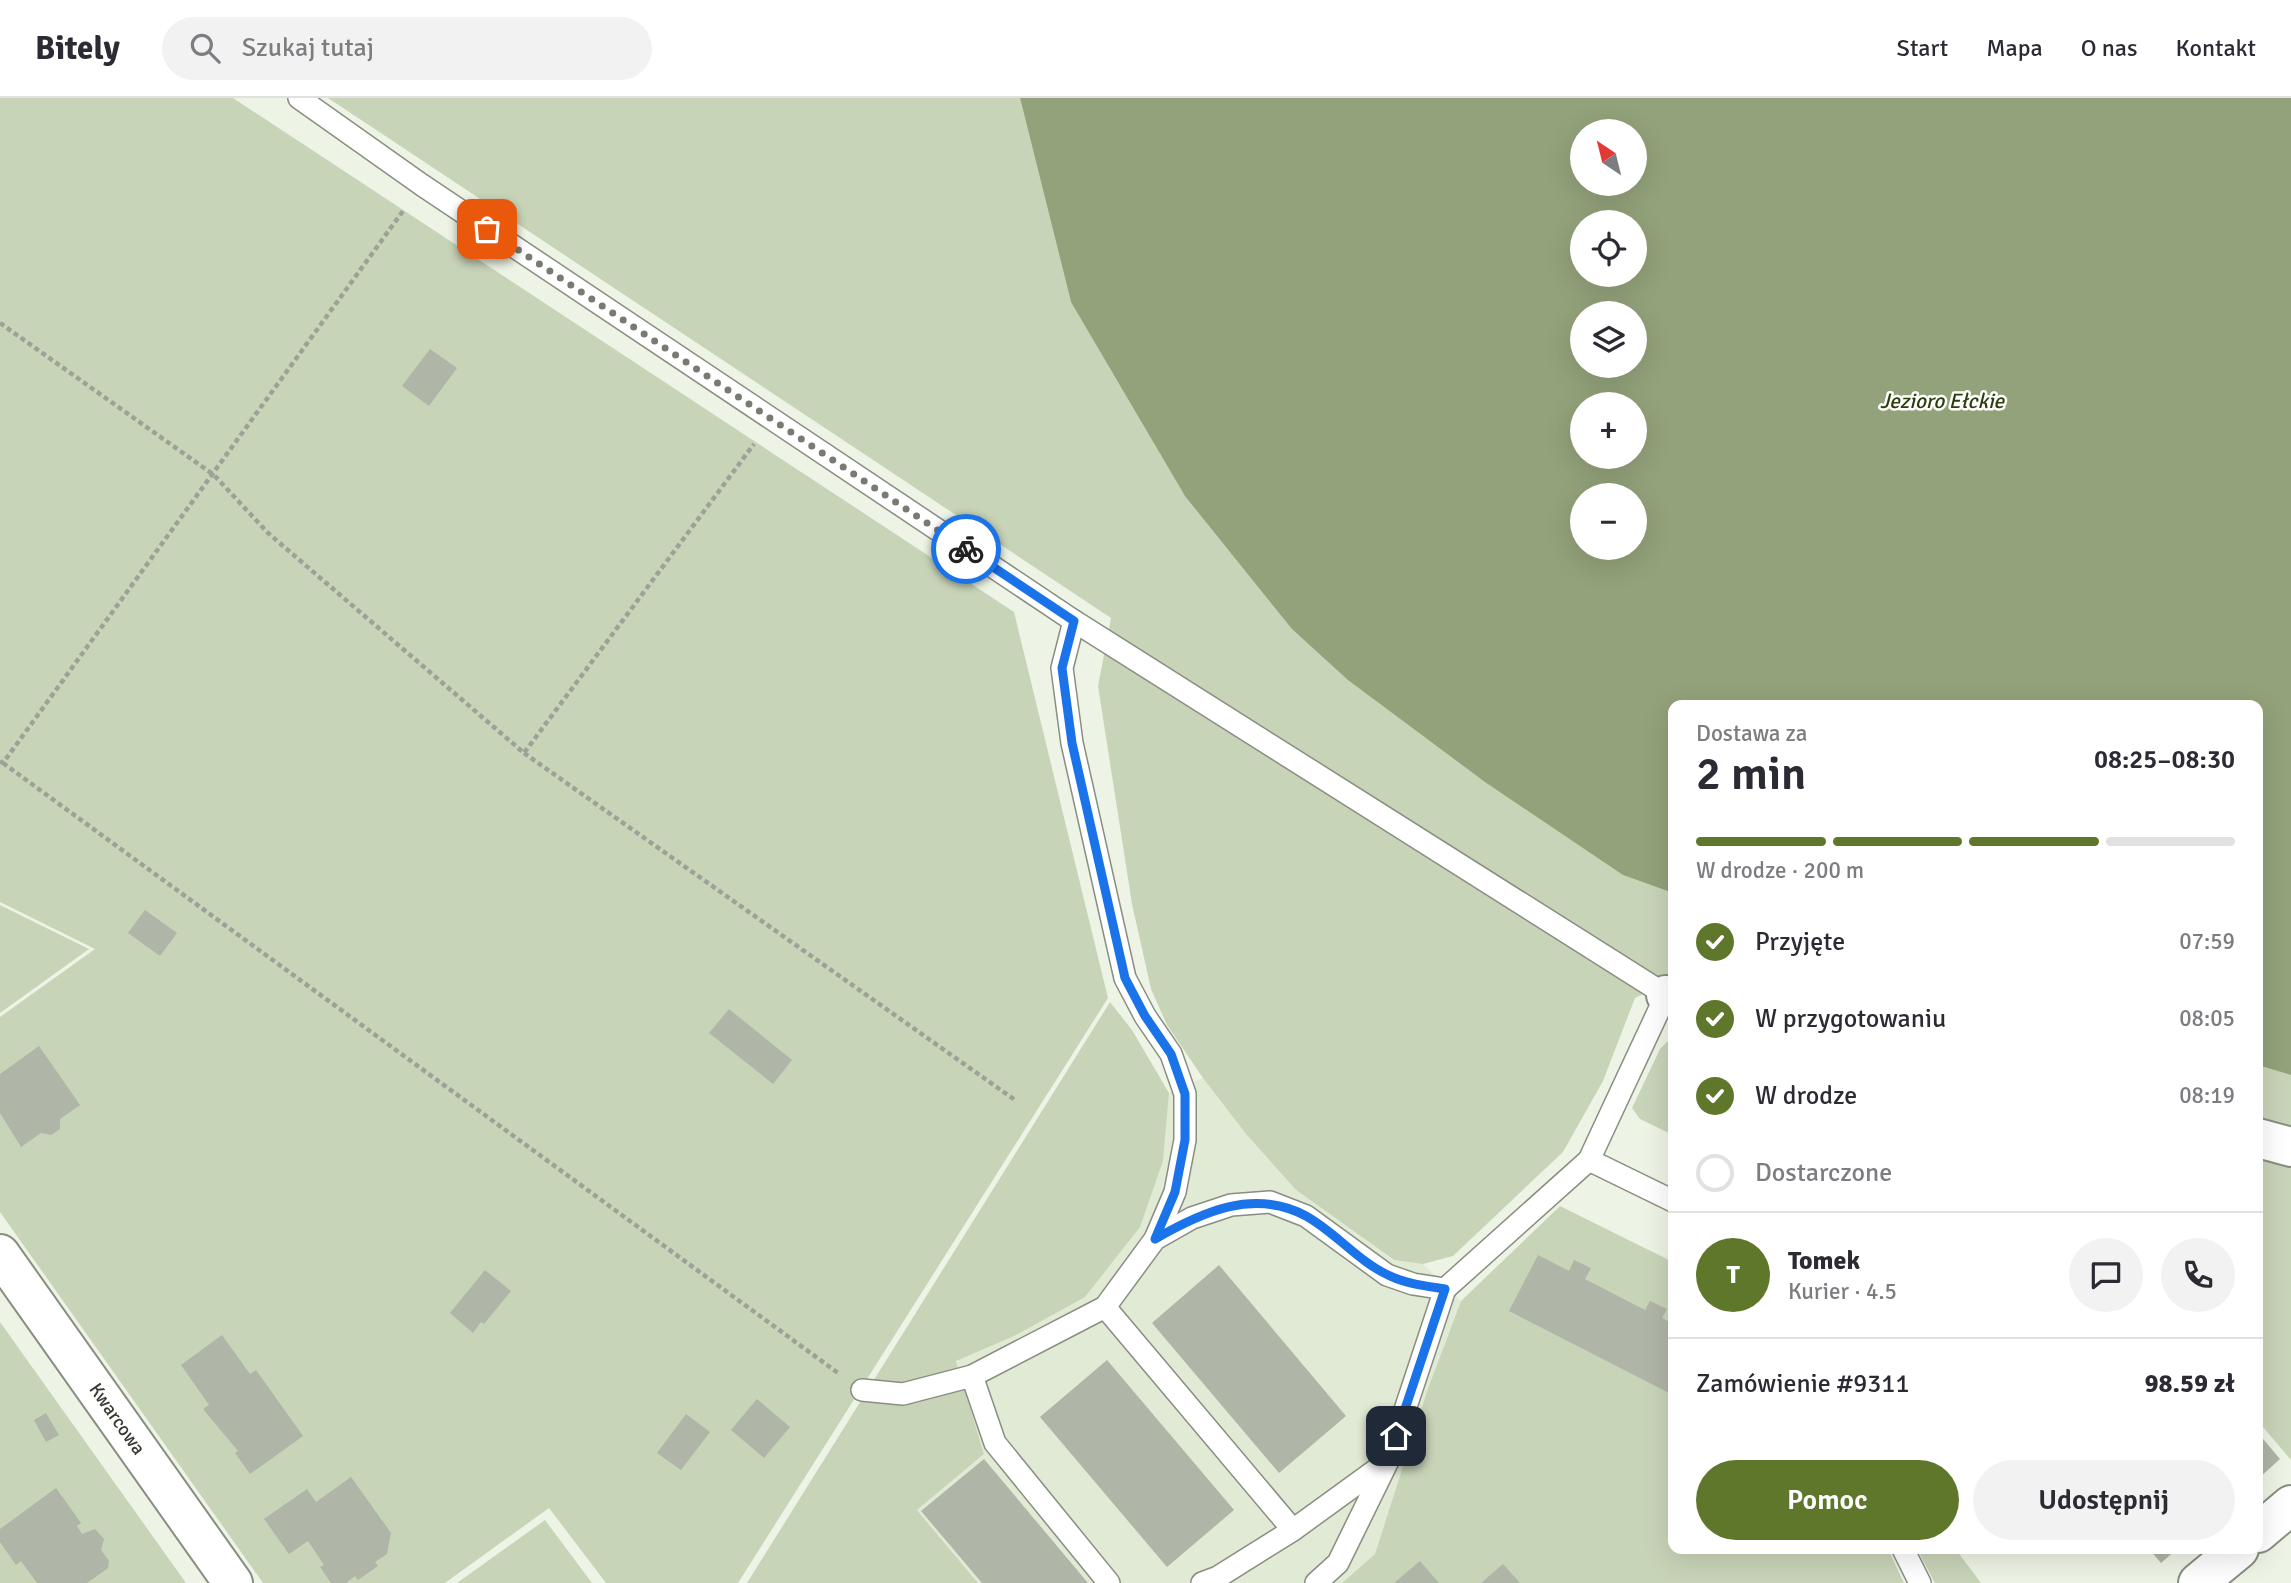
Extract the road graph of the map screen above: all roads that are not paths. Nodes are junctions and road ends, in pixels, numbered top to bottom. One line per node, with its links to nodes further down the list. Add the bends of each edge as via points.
1 (299, 98): 2 (lane)
2 (1074, 621): 3 (lane); 9 (lane, via 1062,668 1072,743 1125,978 1171,1054 1185,1094 1185,1140 1175,1192)
3 (1668, 995)
4 (1668, 998): 7 (lane)
5 (2263, 1139): 6 (street)
6 (2291, 1147)
7 (1589, 1160): 8 (lane); 11 (lane)
8 (1668, 1199)
9 (1155, 1239): 11 (lane, via 1205,1213 1269,1202 1306,1216 1387,1275); 12 (lane)
10 (0, 1254): 19 (street, Kwarcowa)
11 (1445, 1289): 15 (lane)
12 (1104, 1307): 13 (lane); 16 (lane)
13 (972, 1376): 14 (lane, via 903,1394); 20 (lane, via 995,1443)
14 (862, 1390)
15 (1388, 1461): 16 (lane); 22 (lane, via 1338,1563)
16 (1293, 1530): 21 (lane)
17 (1906, 1554): 23 (lane)
18 (2233, 1554): 24 (street)
19 (233, 1583)
20 (1109, 1583)
21 (1202, 1583)
22 (1316, 1583)
23 (1920, 1583)
24 (2198, 1583)

